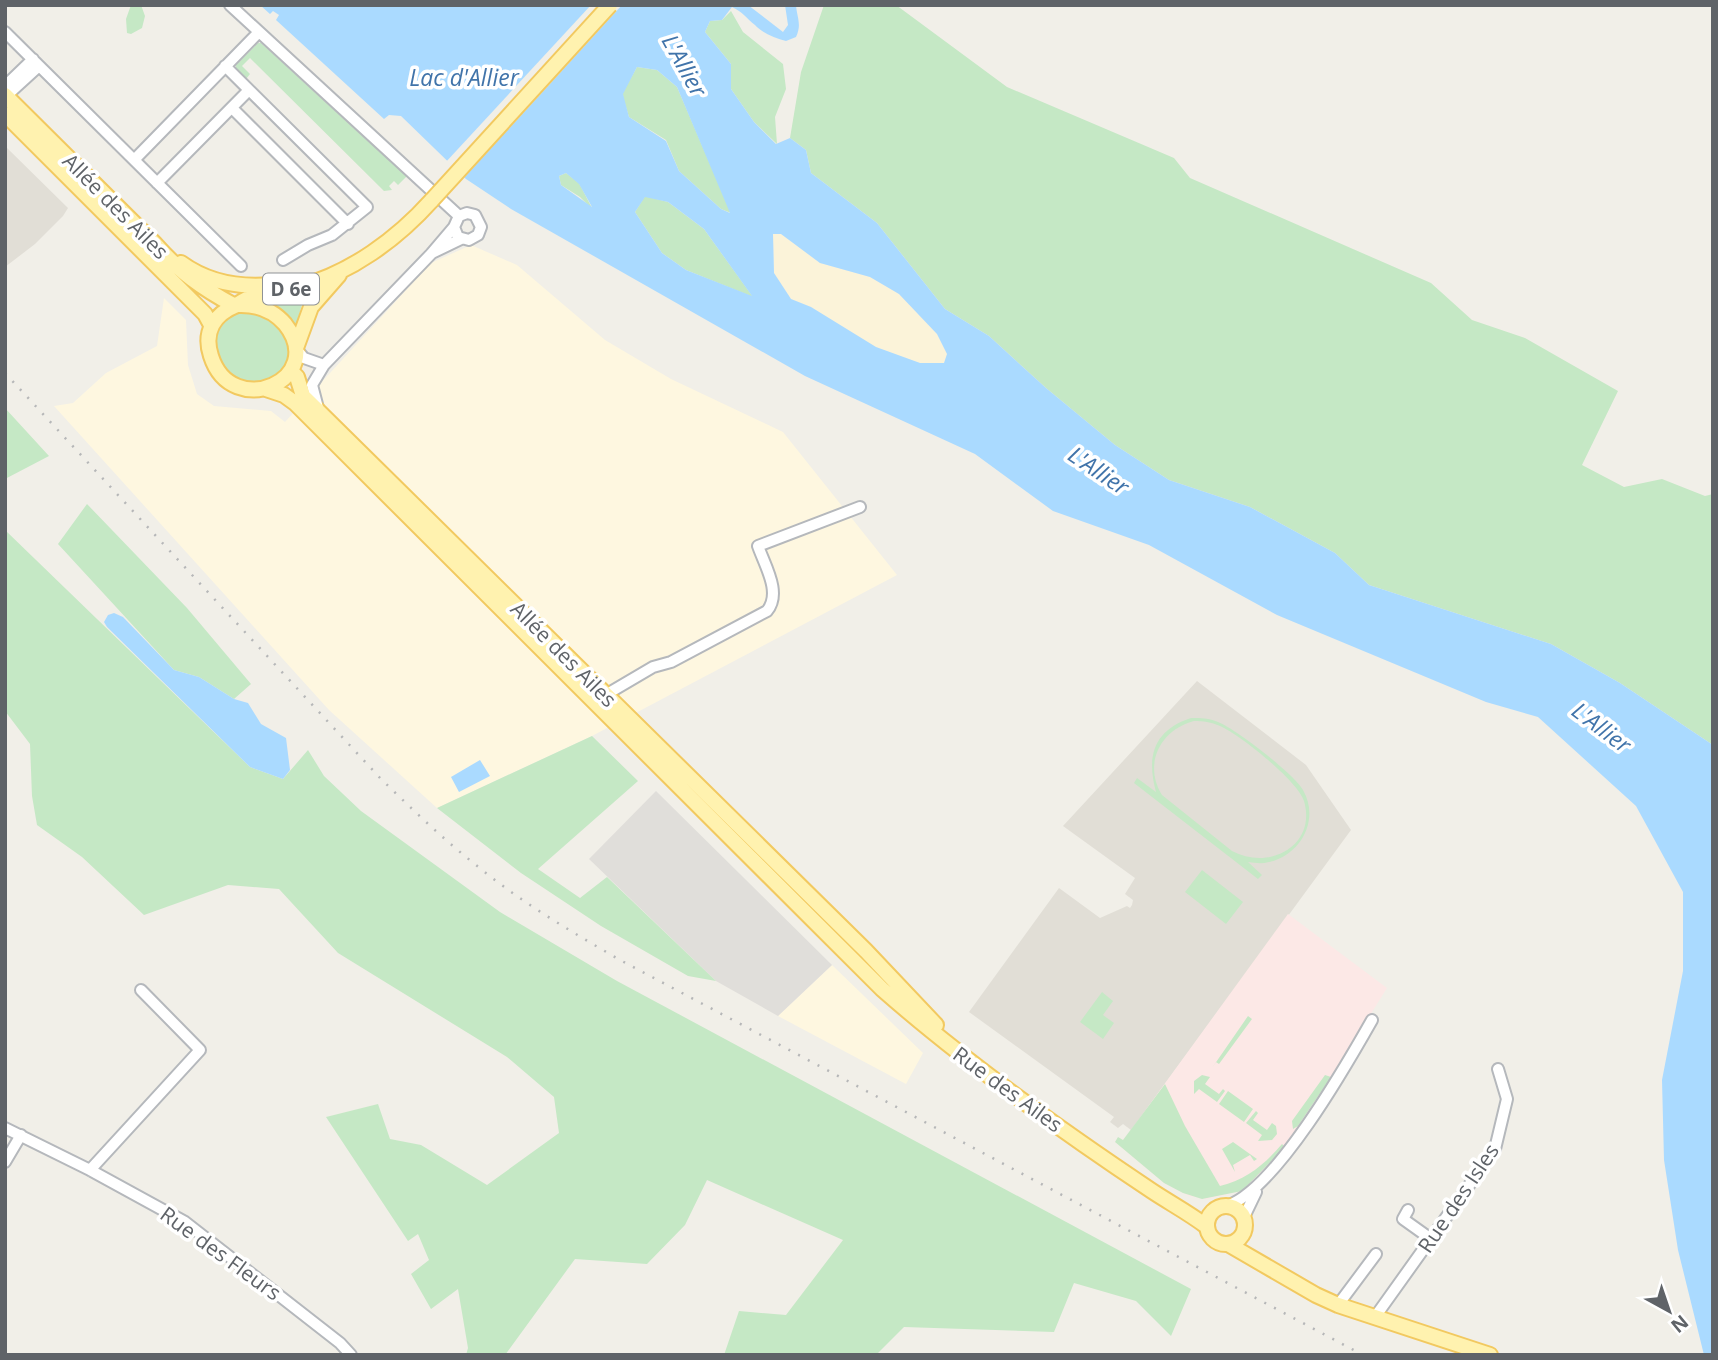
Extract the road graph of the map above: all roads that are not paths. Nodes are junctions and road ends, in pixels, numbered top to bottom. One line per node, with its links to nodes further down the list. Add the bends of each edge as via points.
1 (230, 5): 4 (street)
2 (610, 5): 20 (main road, D 6e, bridge, via 432,200 393,238)
3 (5, 32): 5 (street)
4 (259, 32): 6 (street); 13 (street)
5 (36, 62): 8 (street); 11 (street)
6 (225, 66): 7 (street); 11 (street)
7 (249, 90): 9 (street); 14 (street, via 367,207)
8 (6, 94): 16 (main road, Allée des Ailes)
9 (232, 108): 12 (street); 14 (street)
10 (5, 114): 22 (main road, Allée des Ailes)
11 (134, 160): 12 (street)
12 (158, 183): 19 (street)
13 (456, 222): 15 (street); 15 (street, via 467,213 475,215 481,227 476,238); 17 (street)
14 (348, 224): 18 (street)
15 (461, 239): 17 (street)
16 (155, 244): 20 (main road, via 191,270 220,282 293,284); 21 (main road, Allée des Ailes, via 202,288)
17 (431, 254): 25 (street)
18 (283, 260)
19 (241, 266)
20 (345, 269): 21 (main road, D 6e, via 299,287 258,294); 23 (main road, D 6e, via 311,307)
21 (236, 305): 22 (main road); 23 (main road, via 255,306 278,317)
22 (211, 325): 26 (main road, via 211,358 220,373 245,389)
23 (296, 348): 24 (main road); 25 (street)
24 (292, 369): 25 (street); 26 (main road); 27 (main road, Allée des Ailes, via 303,396)
25 (321, 369): 27 (street, via 312,385)
26 (266, 389): 29 (main road, Allée des Ailes, via 295,403)
27 (319, 410): 29 (main road, Allée des Ailes)
28 (860, 507): 29 (street, via 758,546 774,593 767,611 653,667)
29 (600, 699): 30 (main road, Allée des Ailes); 31 (main road, Allée des Ailes)
30 (825, 932): 43 (main road, Rue des Ailes, via 882,989 962,1057 1154,1193)
31 (845, 933): 43 (main road, Rue des Ailes, via 966,1053)
32 (141, 990): 38 (street, via 200,1050)
33 (1372, 1020): 39 (street, via 1310,1119)
34 (1497, 1069): 45 (street, Rue des Isles, via 1507,1099 1495,1149)
35 (5, 1128): 36 (street, Rue des Fleurs)
36 (21, 1135): 37 (street); 38 (street, Rue des Fleurs)
37 (5, 1162)
38 (90, 1170): 51 (street, Rue des Fleurs, via 202,1234)
39 (1261, 1183): 40 (street); 42 (street)
40 (1227, 1206): 42 (main road); 43 (main road, via 1217,1208)
41 (1408, 1210): 45 (street, via 1403,1219)
42 (1244, 1217): 44 (main road)
43 (1208, 1220): 46 (main road, via 1215,1242)
44 (1242, 1236): 46 (main road); 48 (main road)
45 (1431, 1240): 50 (street, Rue des Isles)
46 (1228, 1244): 48 (main road)
47 (1376, 1254): 49 (street)
48 (1276, 1272): 49 (main road)
49 (1338, 1305): 50 (main road)
50 (1375, 1317): 52 (main road)
51 (351, 1355)
52 (1490, 1355)

